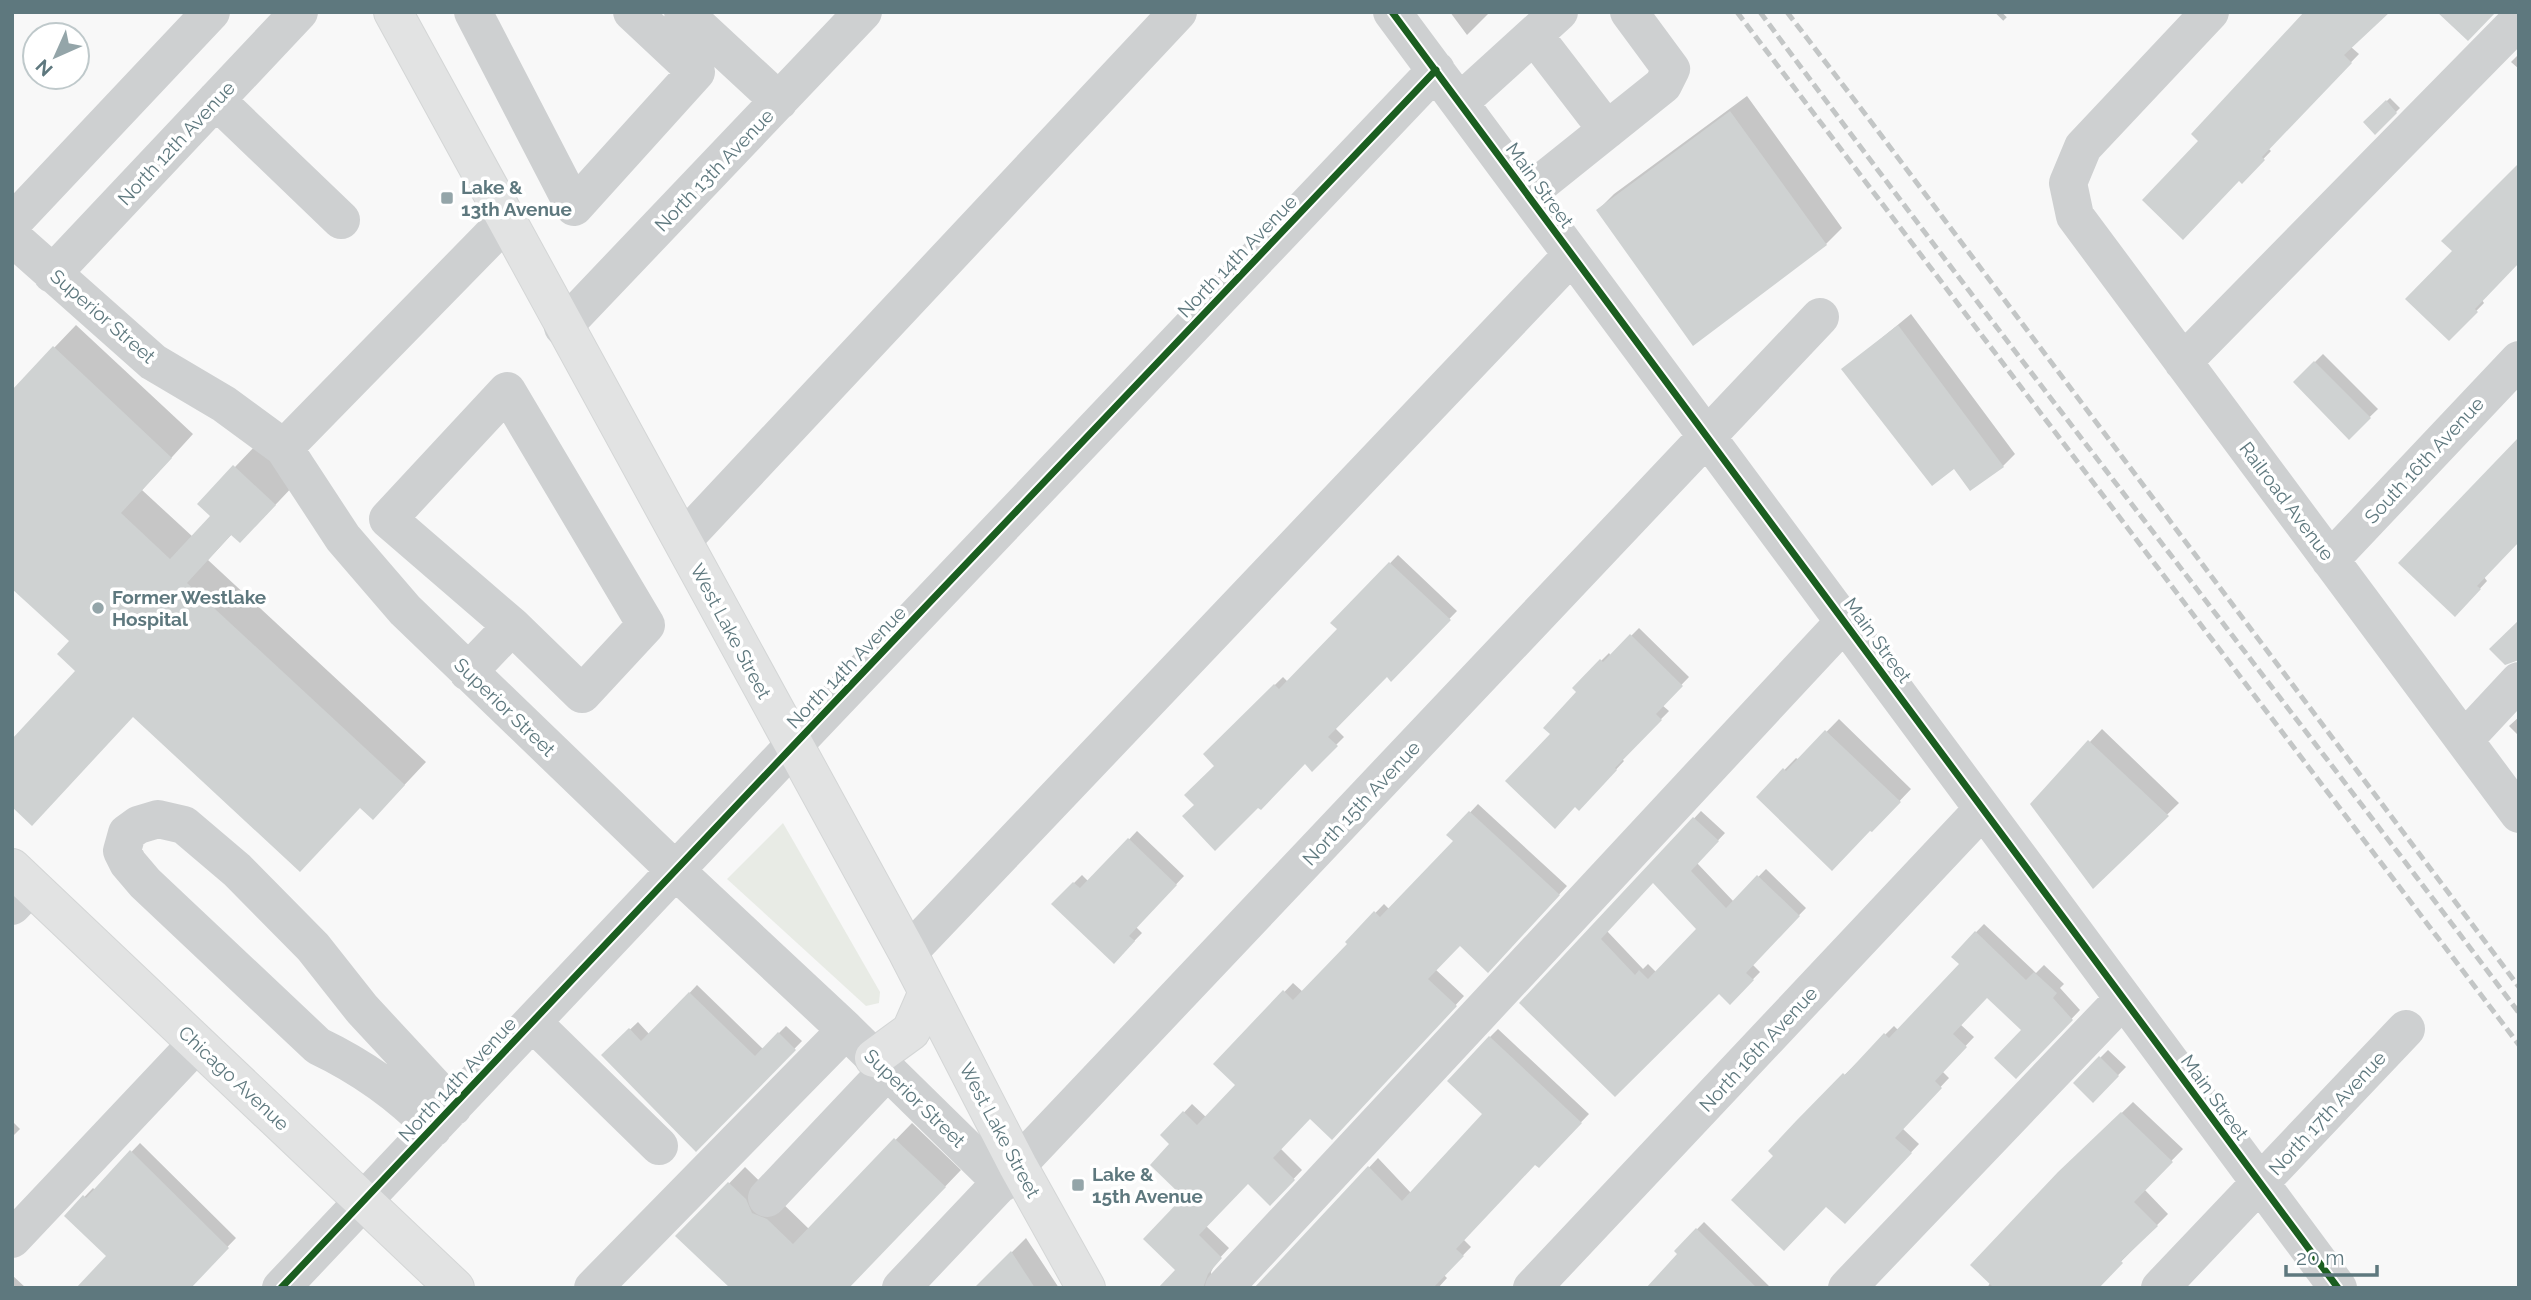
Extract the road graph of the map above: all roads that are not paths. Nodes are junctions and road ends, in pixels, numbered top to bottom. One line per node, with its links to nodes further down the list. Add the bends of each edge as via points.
1 (211, 12): 22 (street)
2 (299, 12): 15 (street, North 12th Avenue)
3 (393, 12): 21 (main road, West Lake Street)
4 (473, 12): 5 (street, via 574,207 696,72)
5 (632, 12)
6 (683, 12): 16 (street)
7 (863, 12): 16 (street, North 13th Avenue)
8 (1178, 12): 32 (street)
9 (1392, 12): 14 (street, Main Street)
10 (1629, 12): 18 (street, via 1671,69 1663,85)
11 (2210, 12): 29 (street, Railroad Avenue, via 2083,148 2068,183 2075,216)
12 (2519, 20): 29 (street)
13 (1546, 23): 17 (street); 18 (street)
14 (1436, 70): 17 (street, Main Street); 39 (street, North 14th Avenue)
15 (216, 100): 20 (street); 25 (street, North 12th Avenue)
16 (779, 101): 27 (street, North 13th Avenue)
17 (1460, 103): 19 (street, Main Street)
18 (1607, 130): 19 (street)
19 (1527, 194): 24 (street, Main Street)
20 (341, 220)
21 (507, 220): 27 (main road, West Lake Street); 31 (street)
22 (12, 223)
23 (12, 237): 25 (street, Superior Street)
24 (1572, 255): 30 (street, Main Street); 44 (street)
25 (52, 274): 31 (street, Superior Street, via 153,362 224,404)
26 (1820, 317): 30 (street, North 15th Avenue)
27 (563, 327): 32 (main road, West Lake Street)
28 (2519, 360): 33 (street, South 16th Avenue)
29 (2183, 362): 33 (street, Railroad Avenue)
30 (1708, 436): 34 (street, Main Street); 54 (street, North 15th Avenue)
31 (284, 448): 36 (street, Superior Street, via 343,538 405,610)
32 (682, 540): 39 (main road, West Lake Street)
33 (2330, 560): 38 (street, Railroad Avenue)
34 (1845, 621): 40 (street, Main Street); 64 (street)
35 (512, 626): 35 (street, via 582,694 646,625 507,391 388,519); 36 (street)
36 (468, 672): 42 (street, Superior Street)
37 (2519, 681): 38 (street)
38 (2464, 740): 41 (street, Railroad Avenue)
39 (793, 746): 42 (street, North 14th Avenue); 44 (main road, West Lake Street)
40 (1983, 809): 46 (street, Main Street); 65 (street, North 16th Avenue)
41 (2519, 814)
42 (676, 871): 47 (street, North 14th Avenue); 49 (street, Superior Street)
43 (19, 887): 50 (main road, Chicago Avenue)
44 (908, 953): 45 (main road, West Lake Street)
45 (928, 992): 51 (main road, via 911,1031); 54 (main road, West Lake Street)
46 (2123, 999): 55 (street, Main Street); 66 (street)
47 (533, 1023): 52 (street, North 14th Avenue); 53 (street)
48 (2406, 1029): 55 (street, North 17th Avenue)
49 (846, 1030): 51 (street, Superior Street); 61 (street)
50 (197, 1043): 57 (main road, Chicago Avenue); 58 (street)
51 (881, 1065): 54 (street, Superior Street); 56 (street)
52 (443, 1117): 52 (street, via 313,947 237,870 184,825 158,819 127,833 122,851 145,883 318,1046 354,1063 407,1101); 57 (street, North 14th Avenue)
53 (659, 1146)
54 (1010, 1174): 62 (street, North 15th Avenue); 63 (main road, West Lake Street)
55 (2260, 1183): 67 (street, North 17th Avenue); 68 (street, Main Street)
56 (767, 1198)
57 (364, 1201): 59 (street, North 14th Avenue); 60 (main road, Chicago Avenue)
58 (12, 1239)
59 (281, 1288)
60 (455, 1288)
61 (593, 1288)
62 (901, 1288)
63 (1086, 1288)
64 (1224, 1288)
65 (1532, 1288)
66 (1847, 1288)
67 (2160, 1288)
68 (2339, 1288)

